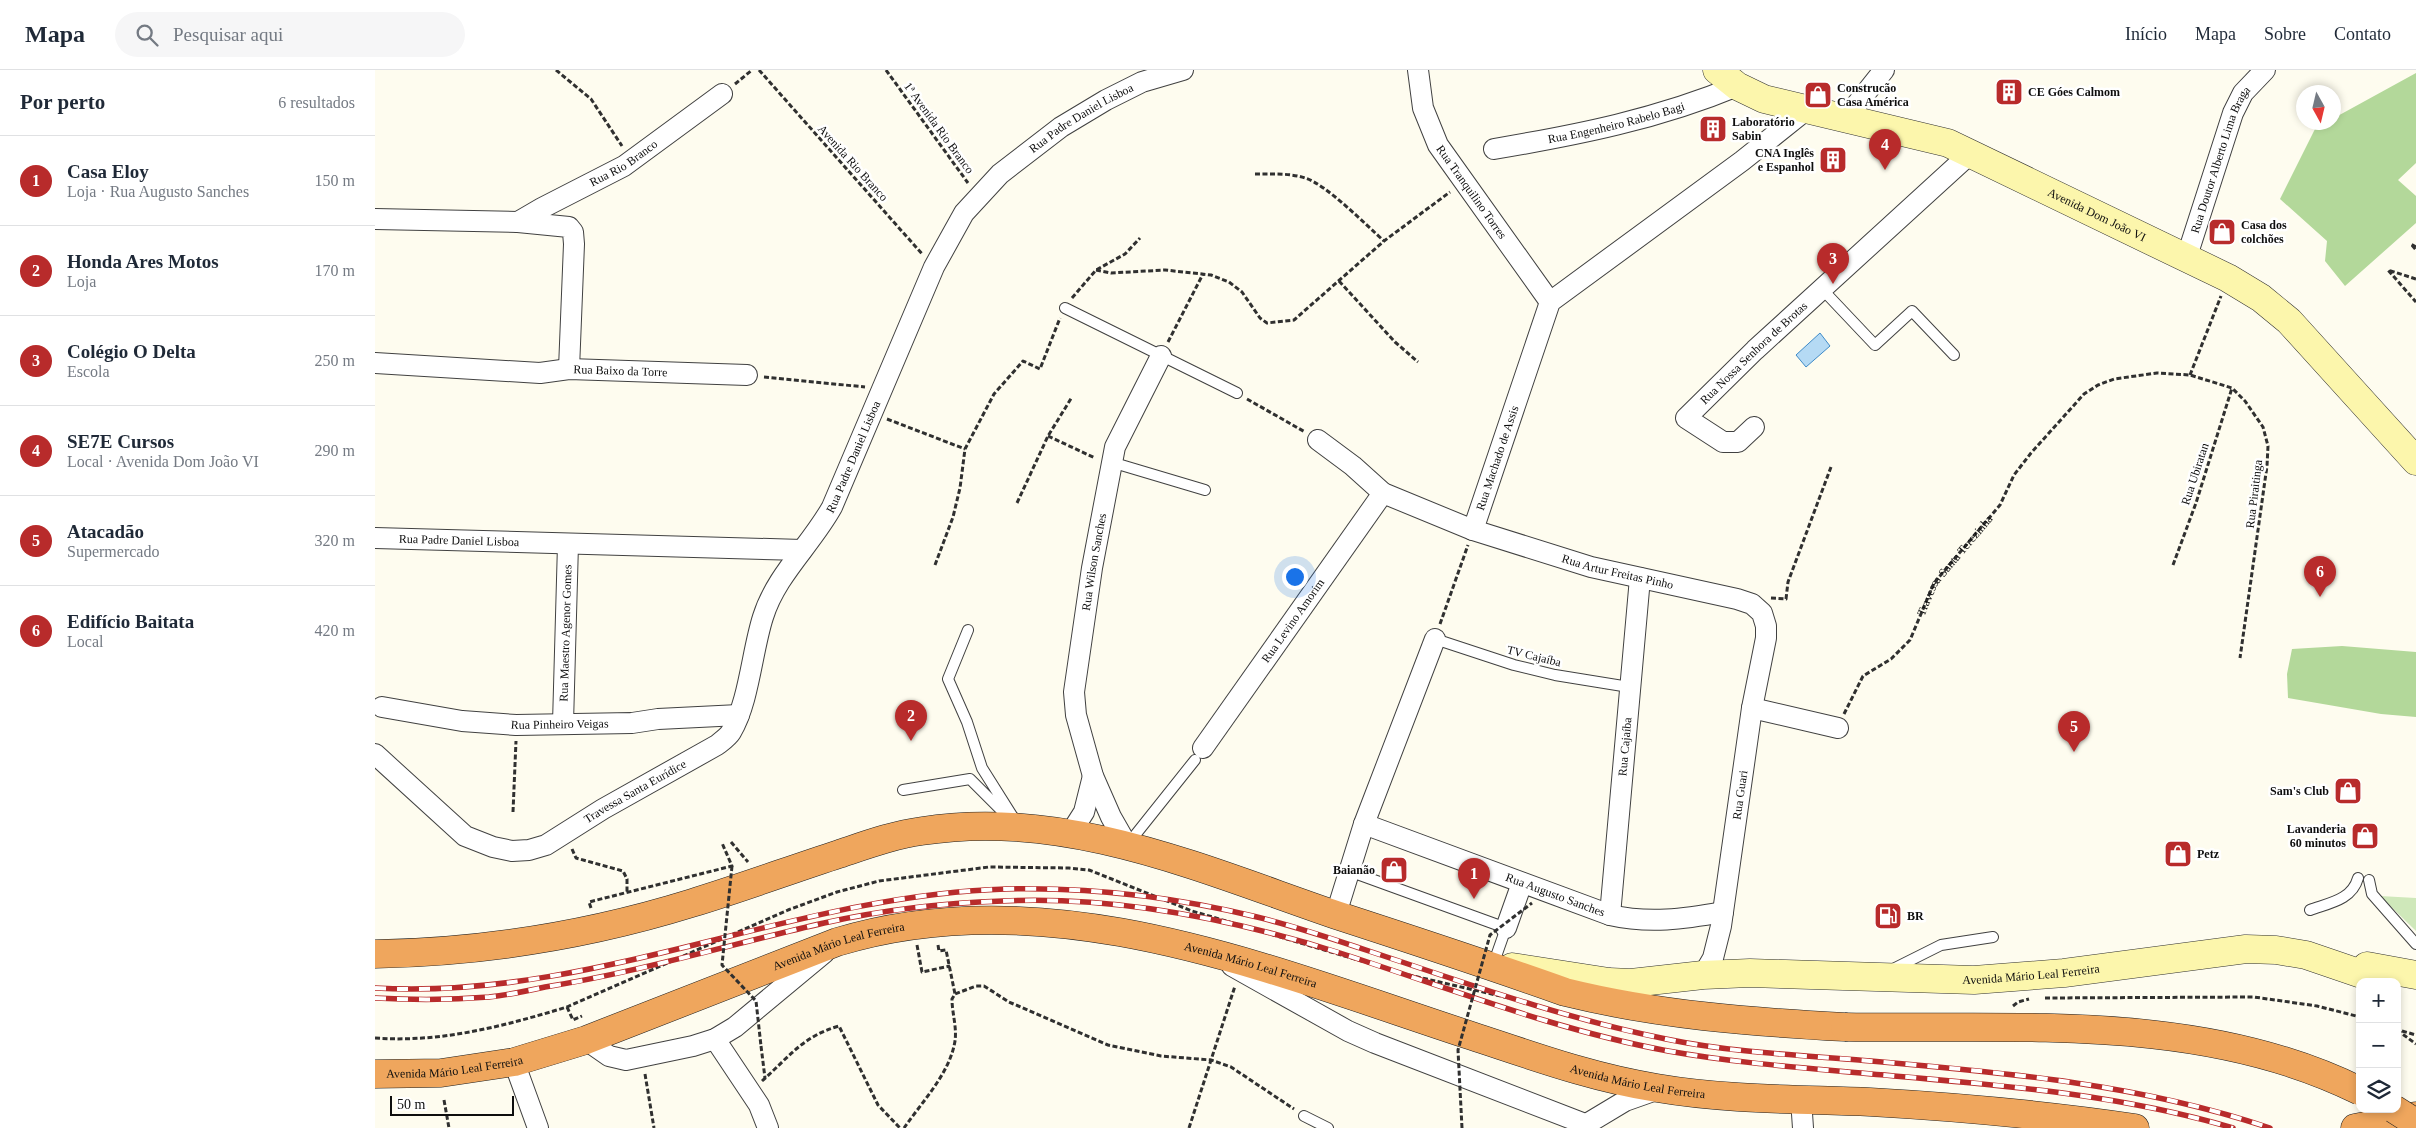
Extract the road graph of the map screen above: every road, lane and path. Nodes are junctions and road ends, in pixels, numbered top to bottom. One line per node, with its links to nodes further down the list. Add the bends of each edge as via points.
1 (556, 70): 14 (path, via 591,99)
2 (759, 70): 23 (path, Avenida Rio Branco)
3 (886, 70): 17 (path, 1ª Avenida Rio Branco)
4 (1183, 70): 17 (street, Rua Padre Daniel Lisboa, via 1142,82 1061,127 1026,152)
5 (1418, 70): 16 (street, Rua Tranquilino Torres, via 1423,108 1430,127)
6 (1884, 70): 11 (street)
7 (2265, 70): 22 (street, Rua Doutor Alberto Lima Braga, via 2243,93 2233,113)
8 (1727, 78): 10 (main road, Avenida Dom João VI, via 1764,99); 12 (street, Rua Engenheiro Rabelo Bagi, via 1668,112 1623,125)
9 (723, 94): 14 (street, Rua Rio Branco)
10 (1805, 110): 11 (main road, Avenida Dom João VI); 29 (street, via 1742,161)
11 (1845, 119): 13 (main road, Avenida Dom João VI, via 1923,135)
12 (1494, 149)
13 (1972, 152): 22 (main road, Avenida Dom João VI); 28 (street, Rua Nossa Senhora de Brotas)
14 (632, 161): 19 (street, Rua Rio Branco)
15 (1255, 174): 21 (path, via 1307,178)
16 (1463, 183): 21 (path); 29 (street, Rua Tranquilino Torres)
17 (978, 197): 23 (street, Rua Padre Daniel Lisboa, via 951,233)
18 (375, 219): 19 (street, Rua Rio Branco)
19 (518, 222): 37 (street, Rua Rio Branco, via 562,225 573,232)
20 (1140, 238): 24 (path, via 1125,254)
21 (1384, 240): 27 (path)
22 (2187, 256): 49 (main road, Avenida Dom João VI, via 2261,298 2289,321)
23 (934, 267): 44 (street, Rua Padre Daniel Lisboa)
24 (1096, 270): 25 (path, via 1111,273 1165,270); 32 (path)
25 (1203, 274): 27 (path, via 1229,282 1242,292 1260,318 1267,322 1294,320); 34 (path)
26 (2416, 279): 30 (path, via 2388,270)
27 (1339, 281): 35 (path, via 1395,342)
28 (1822, 289): 33 (lane, via 1875,345 1912,311); 45 (street, Rua Nossa Senhora de Brotas, via 1686,418 1723,442 1738,442)
29 (1551, 302): 55 (street, Rua Machado de Assis)
30 (2416, 302)
31 (2218, 304): 39 (path)
32 (1065, 308): 34 (lane); 48 (path, via 1039,368 1023,362 1011,372 994,394)
33 (1954, 355)
34 (1161, 356): 42 (lane); 50 (street, Rua Wilson Sanches, via 1115,447)
35 (1418, 362)
36 (375, 363): 37 (street, Rua Baixo da Torre, via 540,373)
37 (569, 369): 38 (street, Rua Baixo da Torre)
38 (747, 375): 40 (path)
39 (2190, 375): 41 (path); 72 (path, Travessa Santa Terezinha, via 2157,373 2114,379 2084,394 2031,453 2014,475 2000,505 1934,583 1910,640 1891,659 1861,679)
40 (866, 387)
41 (2232, 388): 60 (path, Rua Ubiratan); 65 (path, Rua Piraitinga, via 2263,428 2268,446)
42 (1237, 393): 47 (path)
43 (1072, 397): 46 (path)
44 (871, 412): 48 (path); 58 (street, Rua Padre Daniel Lisboa, via 832,507 820,529)
45 (1753, 427)
46 (1048, 436): 50 (path); 54 (path)
47 (1318, 440): 53 (street)
48 (965, 449): 59 (path, via 961,488)
49 (2416, 461)
50 (1111, 462): 52 (lane); 75 (street, Rua Wilson Sanches, via 1074,692 1076,715)
51 (1831, 467): 62 (path, via 1788,582 1786,599)
52 (1205, 490)
53 (1383, 493): 55 (street); 74 (street, Rua Levino Amorim)
54 (1017, 503)
55 (1473, 530): 61 (street, Rua Artur Freitas Pinho, via 1591,567); 64 (path)
56 (375, 538): 57 (street, Rua Padre Daniel Lisboa)
57 (568, 544): 58 (street, Rua Padre Daniel Lisboa); 70 (street, Rua Maestro Agenor Gomes)
58 (802, 550): 69 (street, Travessa Santa Eurídice, via 773,593 763,616)
59 (935, 565)
60 (2173, 565)
61 (1641, 578): 62 (street, Rua Artur Freitas Pinho); 66 (street, Rua Cajaíba)
62 (1767, 605): 68 (street, Rua Guari, via 1765,645)
63 (968, 630): 79 (lane, via 948,679 982,768)
64 (1435, 639): 66 (lane, TV Cajaíba, via 1555,676); 78 (street)
65 (2241, 658)
66 (1629, 687): 97 (street, Rua Cajaíba)
67 (382, 707): 71 (street, Rua Pinheiro Veigas, via 463,721)
68 (1752, 708): 72 (street); 95 (street, Rua Guari)
69 (739, 715): 70 (street, Rua Pinheiro Veigas, via 632,723); 80 (street, Travessa Santa Eurídice, via 730,733 717,745)
70 (563, 723): 71 (street, Rua Pinheiro Veigas)
71 (516, 725): 77 (path)
72 (1838, 728)
73 (375, 754): 80 (street, Travessa Santa Eurídice, via 451,825 479,842 512,851 529,850 546,845)
74 (1199, 754): 84 (lane)
75 (1093, 776): 81 (street, Rua Wilson Sanches, via 1084,812); 84 (street, Rua Wilson Sanches)
76 (903, 790): 79 (lane, via 970,779)
77 (513, 812)
78 (1364, 824): 87 (street); 90 (street, Rua Augusto Sanches)
79 (1020, 828): 81 (highway, Avenida Mário Leal Ferreira); 104 (highway, Avenida Mário Leal Ferreira, via 952,827 891,837 689,904 540,939 430,953)
80 (569, 831): 91 (path, via 572,852 577,858 623,871 627,879)
81 (1070, 834): 84 (highway, Avenida Mário Leal Ferreira)
82 (731, 842): 85 (path)
83 (722, 843): 86 (path)
84 (1127, 845): 96 (highway, Avenida Mário Leal Ferreira)
85 (748, 862)
86 (732, 866): 91 (path); 141 (path, bridge, via 721,965 756,1002 765,1079 791,1051 808,1039 839,1026 878,1105)
87 (1349, 871): 96 (street); 98 (lane)
88 (2358, 878): 94 (lane, via 2350,894)
89 (2369, 880): 101 (lane, via 2369,889 2376,900)
90 (1522, 883): 97 (street, Rua Augusto Sanches); 98 (street)
91 (627, 893): 92 (path)
92 (589, 902)
93 (1532, 903): 145 (path, bridge, via 1490,935 1458,1050)
94 (2310, 910)
95 (1723, 912): 97 (street, Rua Augusto Sanches, via 1652,922); 110 (street, Rua Guari, via 1713,958)
96 (1336, 914): 107 (highway, Avenida Mário Leal Ferreira)
97 (1610, 916)
98 (1506, 928): 107 (lane)
99 (1993, 936): 112 (lane, via 1941,946)
100 (837, 942): 103 (highway, Avenida Mário Leal Ferreira, via 912,925 1003,920 1089,928); 118 (highway, Avenida Mário Leal Ferreira); 122 (street)
101 (2416, 944)
102 (939, 951): 108 (path, via 946,950)
103 (1204, 951): 109 (street); 128 (highway, Avenida Mário Leal Ferreira, via 1267,968 1576,1070)
104 (375, 954)
105 (919, 955): 108 (path, via 922,972)
106 (2306, 955): 111 (main road); 112 (main road, Avenida Mário Leal Ferreira, via 2246,950 1974,980); 113 (main road, Avenida Mário Leal Ferreira)
107 (1493, 965): 110 (main road, Avenida Mário Leal Ferreira, via 1616,983 1655,982); 129 (highway, Avenida Mário Leal Ferreira, bridge, via 1565,992 1657,1012 1845,1027 2096,1029 2153,1033 2269,1056)
108 (950, 966): 115 (path)
109 (1239, 971): 125 (path); 136 (street, via 1348,1031)
110 (1703, 975): 112 (main road, Avenida Mário Leal Ferreira)
111 (2416, 975)
112 (1880, 976)
113 (2373, 978)
114 (2401, 988): 116 (main road)
115 (955, 994): 125 (path, via 984,986 1009,1002 1108,1045 1153,1055); 142 (path, via 951,1002 955,1042 947,1067)
116 (2416, 994)
117 (567, 1007): 118 (path)
118 (580, 1030): 124 (street, via 614,1059); 126 (highway, Avenida Mário Leal Ferreira)
119 (2401, 1031): 121 (path)
120 (2401, 1032): 123 (path)
121 (2416, 1035)
122 (715, 1039): 124 (street); 140 (street, via 755,1098)
123 (2416, 1044)
124 (642, 1057): 139 (path)
125 (1211, 1060): 133 (path, via 1231,1066); 143 (path)
126 (514, 1062): 127 (highway, Avenida Mário Leal Ferreira, via 441,1073); 138 (street)
127 (375, 1074)
128 (1659, 1089): 130 (highway, Avenida Mário Leal Ferreira); 136 (street, via 1625,1102)
129 (2356, 1089)
130 (1801, 1099): 146 (street); 147 (highway, Avenida Mário Leal Ferreira, via 2003,1112)
131 (444, 1100): 137 (path)
132 (2400, 1113): 135 (highway, bridge)
133 (1304, 1116): 144 (lane)
134 (2416, 1116): 148 (highway)
135 (2416, 1123)
136 (1583, 1126)
137 (449, 1128)
138 (538, 1128)
139 (654, 1128)
140 (768, 1128)
141 (899, 1128)
142 (904, 1128)
143 (1189, 1128)
144 (1328, 1128)
145 (1462, 1128)
146 (1803, 1128)
147 (2135, 1128)
148 (2355, 1128)

